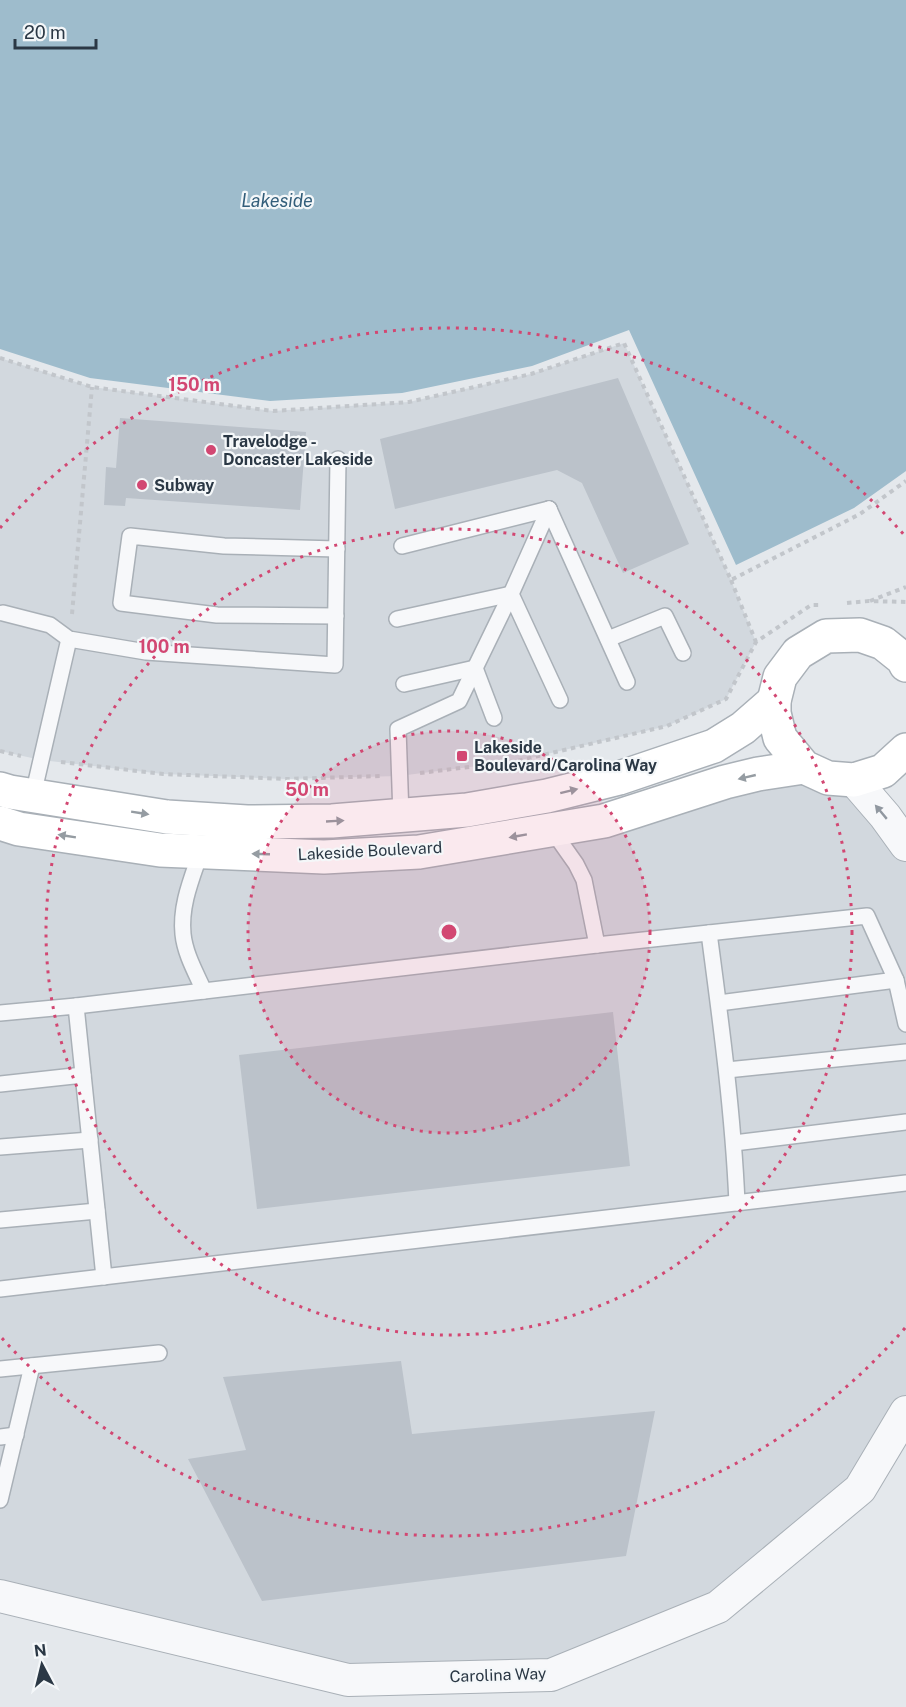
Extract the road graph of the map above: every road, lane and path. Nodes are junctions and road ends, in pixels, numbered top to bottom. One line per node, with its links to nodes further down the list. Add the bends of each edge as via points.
1 (0, 358): 2 (path)
2 (92, 387): 8 (path, via 273,411 409,402 531,374 624,343); 18 (path)
3 (338, 459): 7 (lane)
4 (906, 481): 8 (path, via 860,514)
5 (549, 509): 6 (lane); 10 (lane); 19 (lane)
6 (402, 546)
7 (337, 549): 15 (lane); 15 (lane, via 224,546 130,536 121,603 217,615)
8 (731, 580): 20 (path)
9 (906, 587): 11 (path)
10 (511, 594): 17 (lane); 23 (lane); 26 (lane)
11 (869, 602): 12 (path); 13 (path)
12 (906, 602)
13 (846, 603)
14 (823, 605): 20 (path, via 811,605)
15 (336, 616): 18 (lane, via 335,665 146,652)
16 (1, 618): 18 (lane, via 50,625)
17 (397, 619)
18 (69, 639): 31 (lane)
19 (608, 639): 22 (lane, via 665,616); 24 (lane)
20 (756, 642): 33 (path, via 726,699 667,726 517,761)
21 (898, 649): 27 (street, via 860,635 826,636 798,652 780,677)
22 (682, 653)
23 (475, 668): 25 (lane); 28 (lane); 33 (lane, via 459,701 398,729)
24 (627, 682)
25 (404, 684)
26 (560, 700)
27 (774, 701): 32 (street, via 780,738); 37 (street, Lakeside Boulevard, one-way to 27, via 547,796 619,778 714,746)
28 (494, 718)
29 (906, 750): 34 (street, via 883,771)
30 (0, 751): 31 (path)
31 (41, 760): 33 (path, via 163,774 287,779); 36 (lane)
32 (804, 767): 34 (street, via 828,778); 39 (street, Lakeside Boulevard, one-way to 39, via 725,782 604,821)
33 (399, 776): 37 (lane)
34 (854, 780): 40 (street, one-way to 34)
35 (0, 789): 36 (street, Lakeside Boulevard)
36 (33, 795): 37 (street, Lakeside Boulevard, one-way to 37, via 167,817 247,822)
37 (401, 816)
38 (0, 823): 41 (street, Lakeside Boulevard, one-way to 38, via 148,848)
39 (552, 830): 41 (street, Lakeside Boulevard, one-way to 41, via 419,852 324,857); 43 (lane, via 584,880)
40 (906, 844)
41 (201, 851): 45 (lane, via 187,892 183,934 189,959)
42 (709, 933): 43 (lane); 44 (lane, via 867,916); 46 (lane)
43 (597, 945): 45 (lane)
44 (896, 980): 46 (lane); 49 (lane)
45 (204, 991): 47 (lane)
46 (718, 1003): 51 (lane)
47 (76, 1006): 48 (lane); 52 (lane)
48 (0, 1013)
49 (906, 1024)
50 (906, 1052): 51 (lane)
51 (727, 1070): 56 (lane)
52 (83, 1075): 53 (lane); 55 (lane)
53 (0, 1084)
54 (906, 1122): 56 (lane)
55 (90, 1140): 57 (lane); 60 (lane)
56 (734, 1143): 59 (lane)
57 (0, 1147)
58 (906, 1183): 59 (lane)
59 (737, 1203): 62 (lane)
60 (97, 1210): 61 (lane); 62 (lane)
61 (0, 1220)
62 (104, 1277): 63 (lane)
63 (0, 1289)
64 (159, 1353): 65 (lane)
65 (32, 1366): 66 (lane); 68 (lane)
66 (0, 1369)
67 (906, 1412): 71 (street, Carolina Way, via 860,1489 718,1607 551,1675 348,1680)
68 (16, 1435): 69 (lane); 70 (lane)
69 (0, 1437)
70 (0, 1500)
71 (0, 1596)

